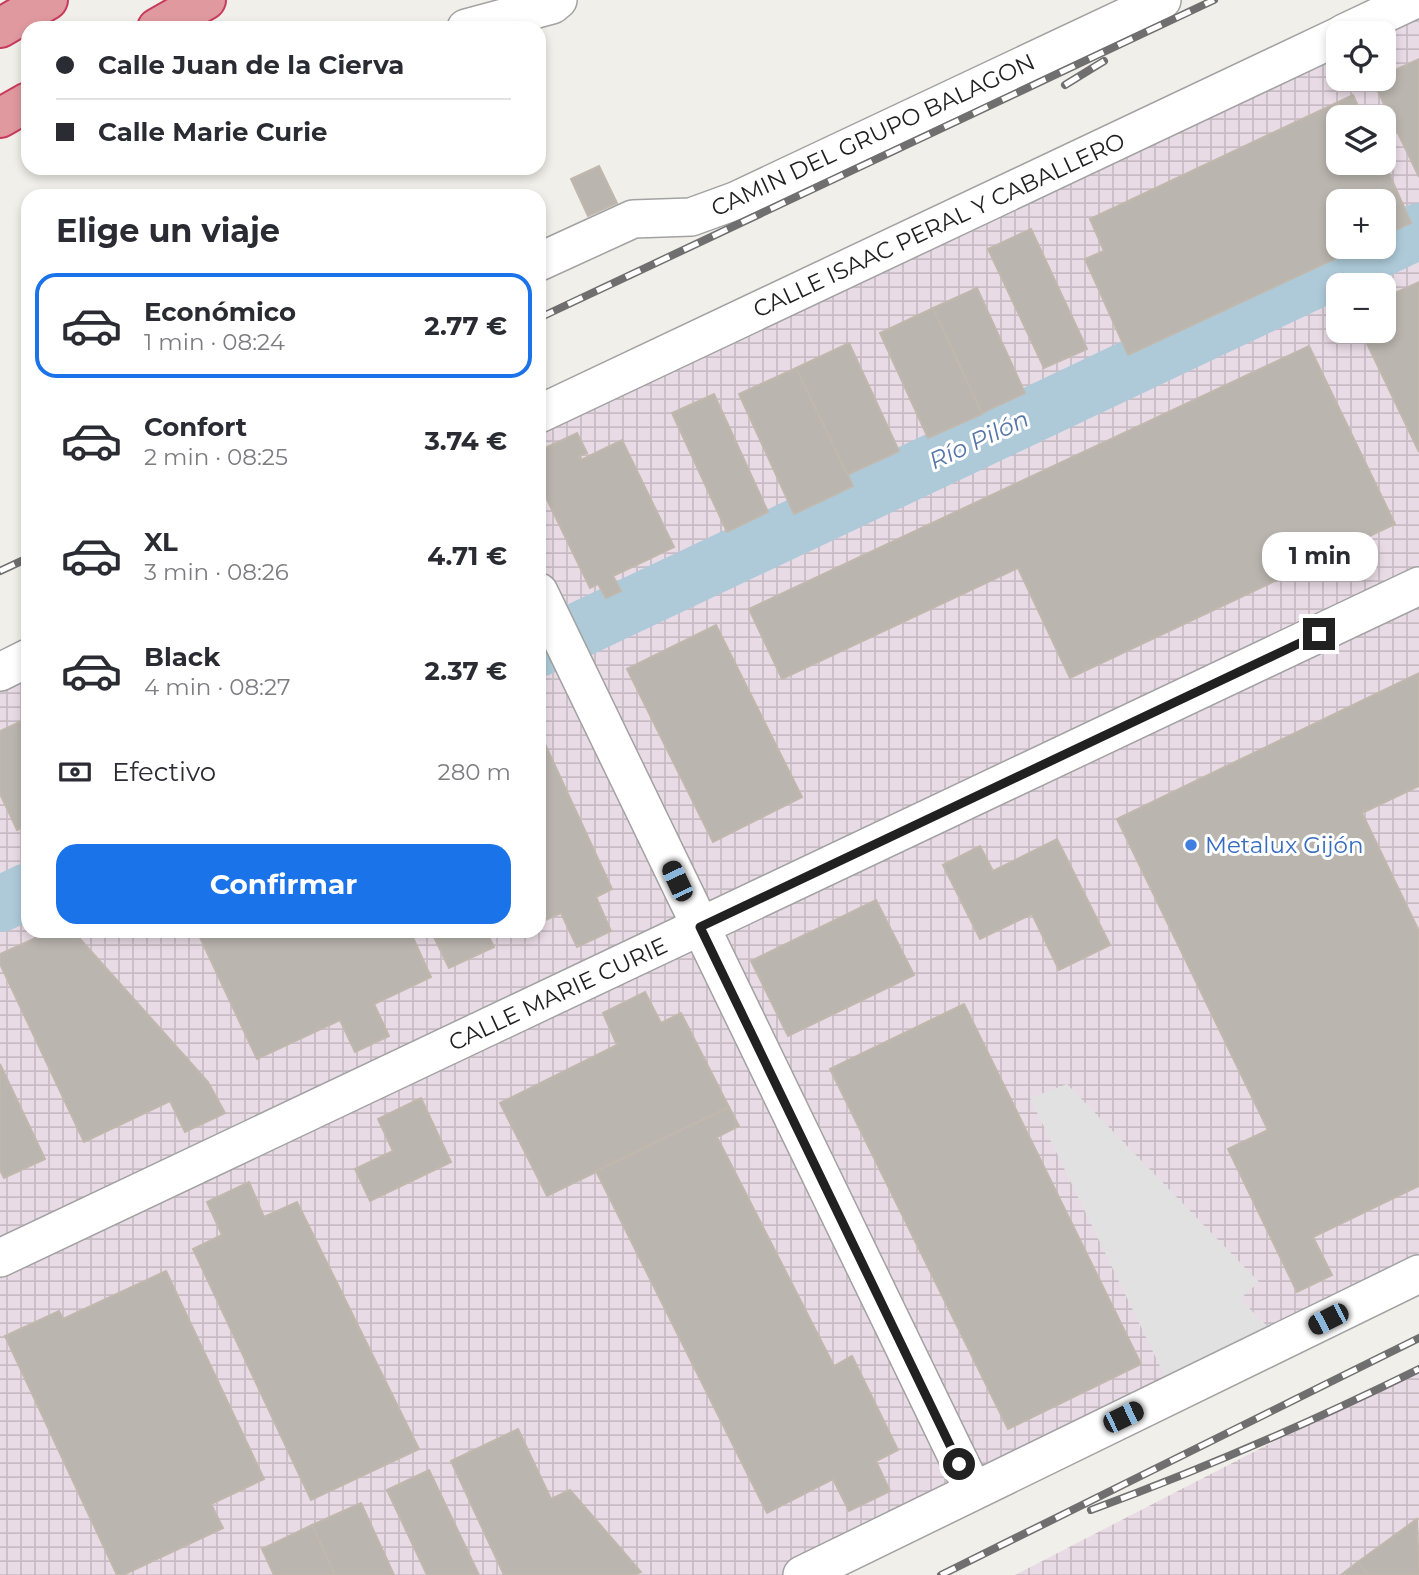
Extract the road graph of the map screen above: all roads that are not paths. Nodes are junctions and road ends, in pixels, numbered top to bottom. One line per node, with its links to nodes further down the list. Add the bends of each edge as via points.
1 (48, 0): 9 (highway)
2 (206, 0): 6 (highway)
3 (558, 0): 7 (street)
4 (1162, 0): 13 (street, CAMIN DEL GRUPO BALAGON, via 735,201 691,217 633,219)
5 (1414, 0): 8 (street)
6 (169, 21)
7 (492, 21)
8 (1369, 21)
9 (2, 27)
10 (1326, 42): 14 (street, CALLE ISAAC PERAL Y CABALLERO)
11 (21, 106): 12 (highway)
12 (0, 118)
13 (546, 259)
14 (546, 411)
15 (1419, 586): 19 (street, CALLE MARIE CURIE)
16 (546, 607): 19 (street)
17 (21, 661): 18 (street)
18 (0, 671)
19 (700, 927): 20 (street, CALLE MARIE CURIE); 22 (street)
20 (0, 1258)
21 (1419, 1273): 22 (street)
22 (973, 1490): 23 (street)
23 (802, 1575)

